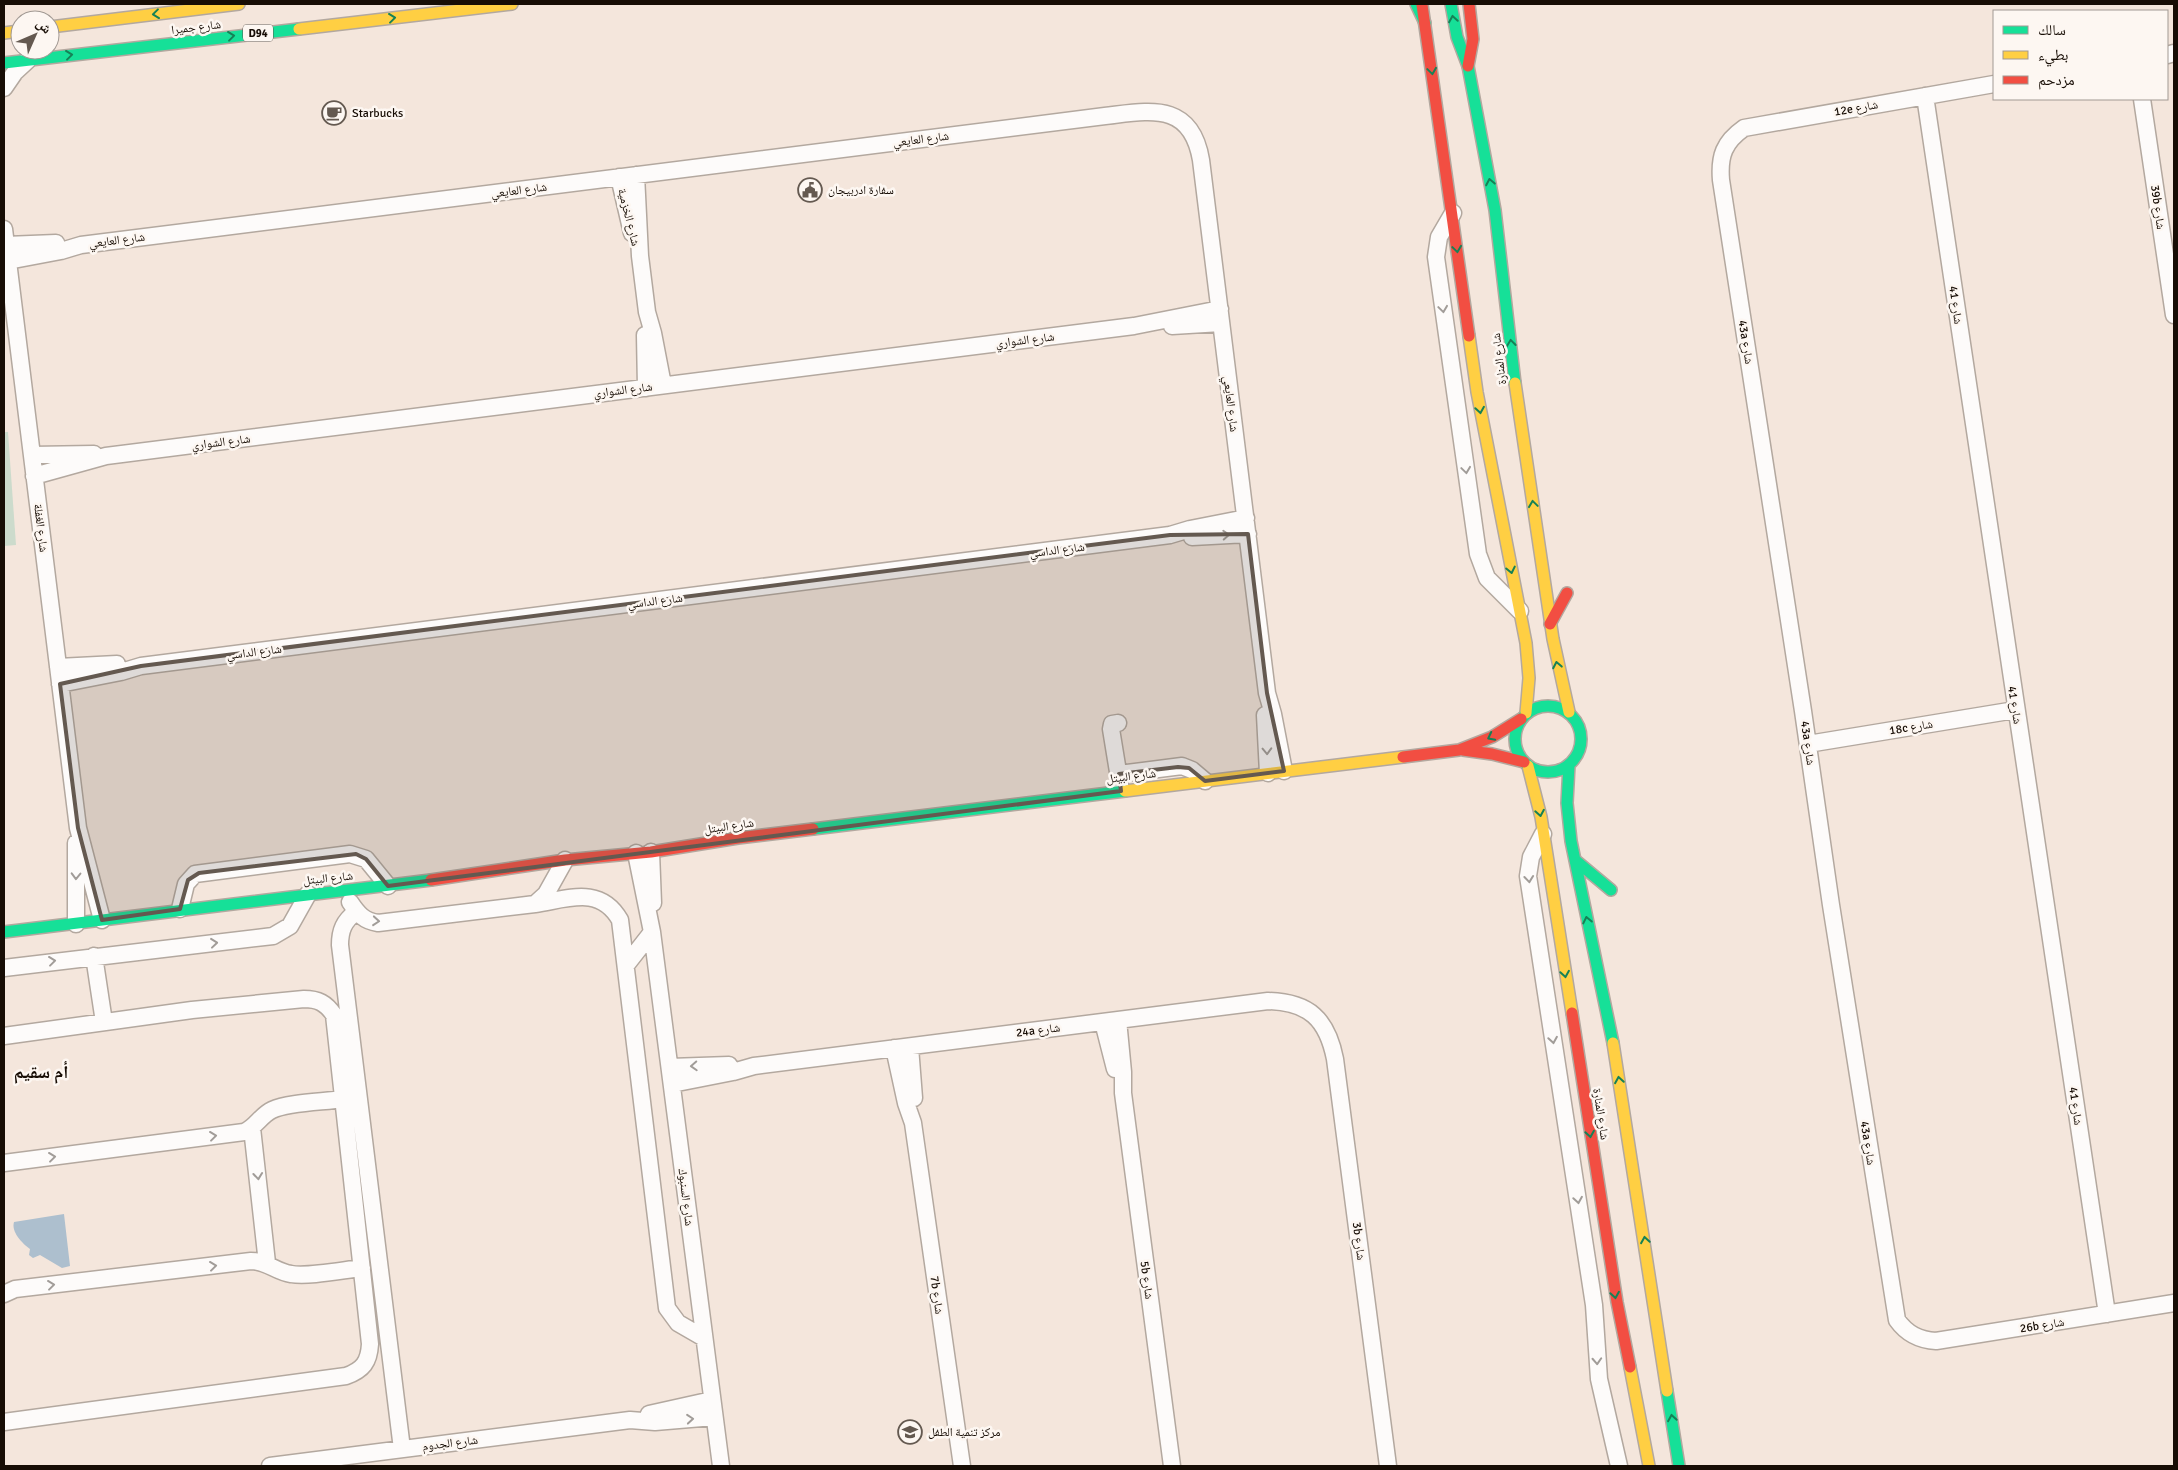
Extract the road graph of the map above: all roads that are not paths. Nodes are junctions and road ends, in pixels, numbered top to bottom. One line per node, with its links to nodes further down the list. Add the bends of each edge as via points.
1 (239, 4): 8 (main road, شارع جميرا, one-way to 8)
2 (512, 4): 9 (main road, شارع جميرا / D94, one-way to 2)
3 (1416, 4): 7 (main road)
4 (1422, 4): 7 (main road)
5 (1451, 4): 12 (main road, شارع المنارة, one-way to 5, via 1457,37)
6 (1469, 4): 12 (main road, via 1473,39)
7 (1425, 23): 19 (main road, one-way to 19)
8 (60, 26)
9 (60, 56)
10 (28, 60): 11 (main road, شارع جميرا / D94); 14 (street)
11 (4, 63)
12 (1468, 66): 33 (main road, شارع المنارة, one-way to 12, via 1518,407 1495,210)
13 (1993, 84): 15 (street, 12e شارع)
14 (4, 88)
15 (1925, 96): 17 (street, 12e شارع, via 1750,126 1733,135); 36 (street, شارع 41)
16 (2142, 100): 24 (street, 39b شارع)
17 (1724, 146): 40 (street, 43a شارع, via 1720,162 1721,180)
18 (628, 176): 21 (street, شارع العايعي, via 81,245 61,251); 22 (street, شارع الخزمية, via 633,238 640,256); 23 (street, شارع العايعي, via 1162,111 1174,116 1191,131 1200,150)
19 (1453, 213): 32 (main road, one-way to 32, via 1481,421); 32 (street, one-way to 32, via 1439,236 1436,257 1478,554 1488,578)
20 (4, 229): 21 (street, شارع الغفلة)
21 (7, 253): 27 (street, شارع الغفلة)
22 (647, 312): 25 (street, شارع الخزمية); 26 (street, شارع الخزمية)
23 (1221, 316): 25 (street, شارع الشواري, via 1161,319 1140,325); 30 (street, شارع العايعي)
24 (2174, 316)
25 (663, 385): 26 (street, شارع الشواري)
26 (646, 388): 28 (street, شارع الشواري)
27 (32, 455): 28 (street, شارع الشواري); 29 (street, شارع الغفلة)
28 (106, 456): 29 (street, شارع الشواري)
29 (34, 476): 34 (street, شارع الغفلة)
30 (1247, 526): 34 (street, شارع الداسي, via 1190,529 1170,535 141,666 121,672); 35 (street, شارع العايعي)
31 (1567, 593): 33 (main road)
32 (1520, 611): 38 (main road, via 1528,660)
33 (1550, 624): 37 (main road, شارع المنارة, one-way to 33)
34 (59, 675): 49 (street, شارع الغفلة)
35 (1267, 693): 44 (street, شارع العايعي); 45 (street, شارع العايعي, one-way to 45)
36 (2015, 710): 40 (street, 18c شارع); 81 (street, شارع 41)
37 (1569, 712): 38 (main road, via 1547,705); 43 (main road, via 1576,720 1582,738 1576,758)
38 (1524, 716): 41 (main road, شارع البيتل, one-way to 41, via 1492,737); 42 (main road, via 1515,734 1515,745)
39 (1118, 723): 46 (street, via 1112,724 1111,729)
40 (1808, 744): 82 (street, 43a شارع, via 1895,1310 1897,1320)
41 (1459, 750): 42 (main road, شارع البيتل, via 1492,754); 44 (main road, شارع البيتل)
42 (1526, 764): 43 (main road, via 1538,771 1549,772 1560,771); 50 (main road, شارع المنارة, one-way to 50, via 1538,800)
43 (1569, 765): 53 (main road, شارع المنارة, via 1567,803)
44 (1284, 771): 45 (main road, شارع البيتل)
45 (1268, 773): 47 (main road, شارع البيتل)
46 (1118, 774): 47 (street, via 1182,766); 48 (street)
47 (1205, 781): 48 (main road, شارع البيتل)
48 (1121, 791): 51 (main road, شارع البيتل)
49 (78, 828): 61 (street, شارع الغفلة); 62 (street, شارع الغفلة, one-way to 62)
50 (1543, 834): 95 (street, one-way to 95, via 1531,857 1528,876 1594,1305 1599,1379); 96 (main road, شارع المنارة, one-way to 96, via 1617,1302)
51 (643, 852): 52 (main road, شارع البيتل); 63 (street, شارع السنبوك, via 653,907)
52 (565, 860): 54 (main road, شارع البيتل); 58 (street, via 546,894)
53 (1575, 860): 56 (main road); 97 (main road, شارع المنارة, one-way to 53, via 1615,1055)
54 (388, 886): 55 (main road, شارع البيتل); 59 (street, via 366,859 350,854 195,874 186,884)
55 (342, 890): 57 (main road, شارع البيتل); 60 (street)
56 (1611, 890)
57 (308, 894): 59 (main road, شارع البيتل); 65 (street, one-way to 57, via 272,936 290,926)
58 (535, 904): 60 (street, one-way to 58, via 366,920 378,923); 66 (street, via 583,896 609,905 620,920)
59 (180, 909): 61 (main road, شارع البيتل)
60 (356, 912): 88 (street, via 345,922 340,945)
61 (102, 920): 62 (main road, شارع البيتل)
62 (76, 924): 64 (main road, شارع البيتل)
63 (652, 930): 66 (street); 73 (street, شارع السنبوك)
64 (4, 932)
65 (94, 956): 67 (street, one-way to 65); 70 (street)
66 (627, 964): 83 (street, via 667,1308 678,1323)
67 (4, 968)
68 (1319, 1019): 69 (street, 24a شارع, via 1295,1004 1268,1001); 94 (street, 3b شارع, via 1332,1044 1335,1059)
69 (1111, 1021): 72 (street, 24a شارع); 93 (street, 5b شارع, via 1123,1072 1123,1093)
70 (104, 1022): 71 (street); 74 (street, via 313,999 329,1008 334,1015)
71 (4, 1036)
72 (902, 1047): 73 (street, 24a شارع, via 754,1066 733,1072); 92 (street, 7b شارع, via 914,1102 913,1123)
73 (671, 1075): 83 (street, شارع السنبوك)
74 (343, 1099): 75 (street, via 279,1107 267,1113); 78 (street)
75 (252, 1128): 76 (street, one-way to 75, via 244,1132); 77 (street, one-way to 77)
76 (4, 1163)
77 (267, 1263): 78 (street, via 294,1275); 79 (street, one-way to 77, via 241,1262)
78 (362, 1268): 87 (street, via 370,1344 365,1365 356,1373)
79 (4, 1294)
80 (2174, 1304): 81 (street, 26b شارع)
81 (2107, 1314): 82 (street, 26b شارع, via 1944,1340 1927,1340)
82 (1911, 1334)
83 (704, 1338): 84 (street, شارع السنبوك)
84 (712, 1400): 85 (street, شارع السنبوك); 86 (street, شارع الجدوم)
85 (714, 1417): 86 (street, شارع الجدوم, one-way to 85, via 656,1422); 91 (street, شارع السنبوك)
86 (630, 1420): 88 (street, شارع الجدوم)
87 (4, 1422)
88 (402, 1449): 89 (street, شارع الجدوم)
89 (325, 1463): 90 (street, شارع الجدوم)
90 (270, 1466)
91 (721, 1466)
92 (962, 1466)
93 (1172, 1466)
94 (1388, 1466)
95 (1619, 1466)
96 (1649, 1466)
97 (1679, 1466)

